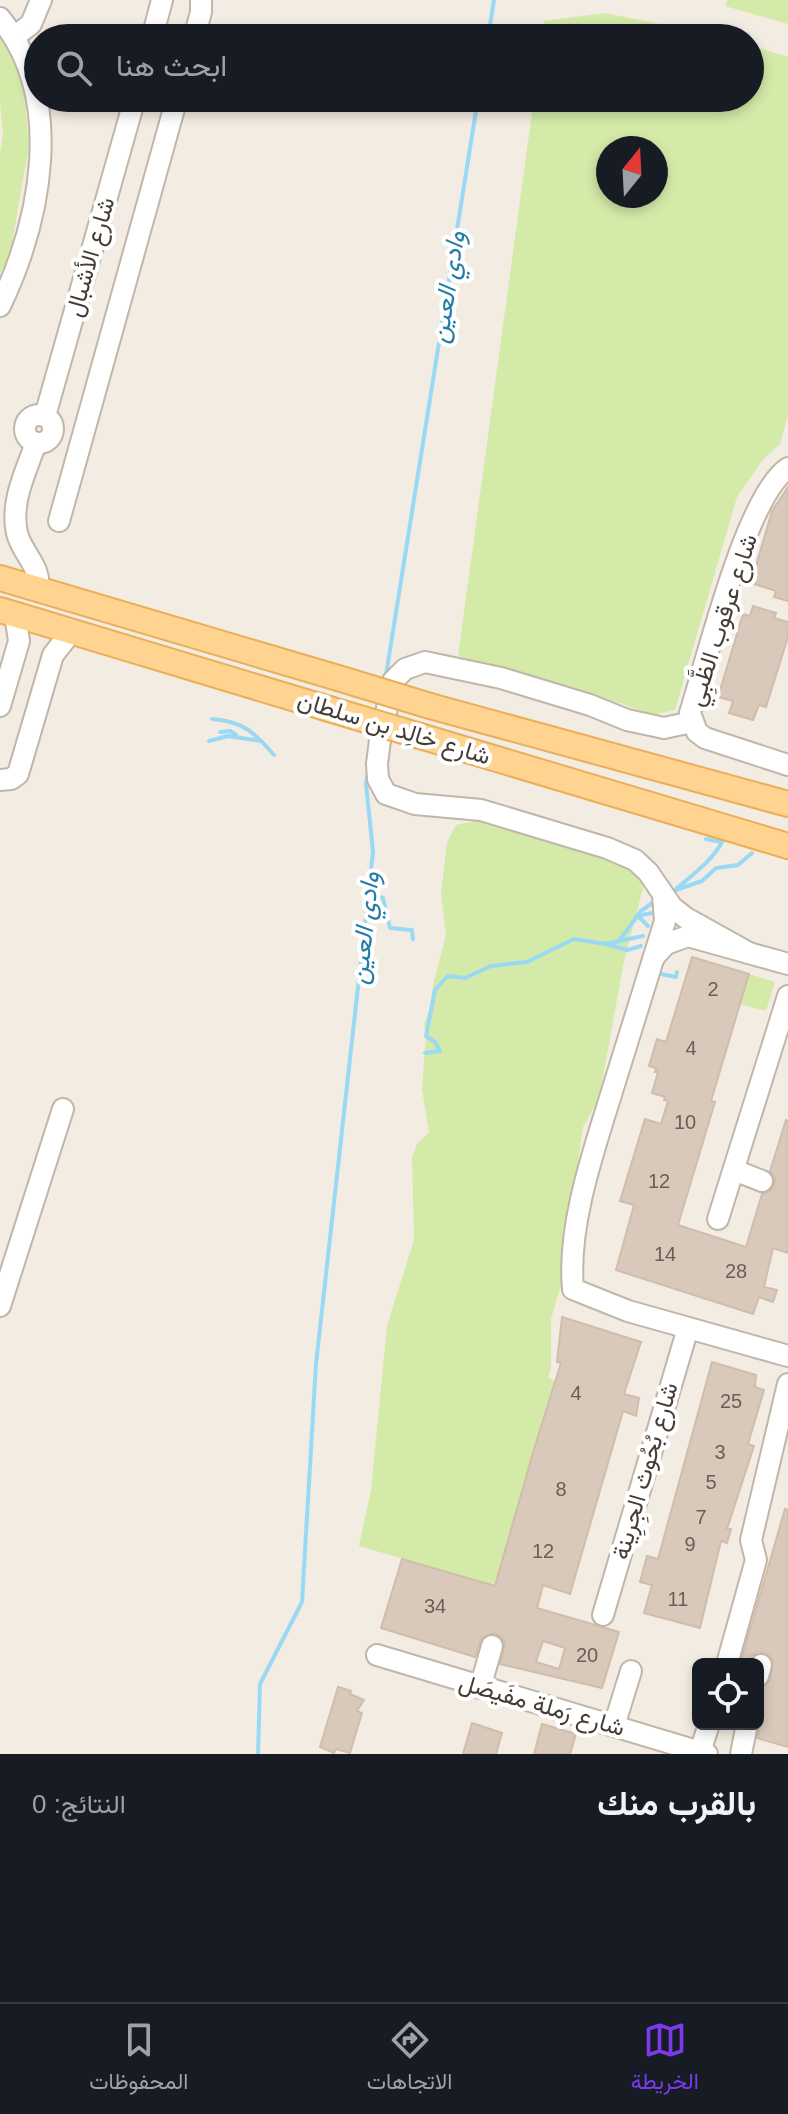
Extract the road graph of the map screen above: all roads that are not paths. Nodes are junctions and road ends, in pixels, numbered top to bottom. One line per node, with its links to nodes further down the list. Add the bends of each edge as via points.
1 (41, 0): 5 (street)
2 (162, 0): 6 (street)
3 (201, 0): 7 (street)
4 (0, 18): 9 (street)
5 (31, 24)
6 (156, 24)
7 (198, 24)
8 (24, 29): 9 (street)
9 (14, 37): 10 (street)
10 (24, 58)
11 (36, 112): 14 (street, via 39,151 33,213)
12 (131, 112): 15 (street, شارع الأشبال)
13 (173, 112): 16 (street)
14 (0, 306)
15 (45, 431): 16 (street); 20 (street, شارع الأشبال, via 15,515 20,541 38,572)
16 (82, 439): 18 (street)
17 (788, 468): 26 (street, شارع عرقوب الظَّبِي, via 774,479 744,541 690,713)
18 (59, 521)
19 (0, 578): 20 (main road, شارع خالِد بن سلطان)
20 (38, 589): 29 (main road, شارع خالِد بن سلطان, bridge, via 430,706)
21 (7, 612): 22 (main road, شارع خالِد بن سلطان); 23 (street, via 19,641)
22 (72, 631): 24 (street, via 53,655); 32 (main road, شارع خالِد بن سلطان, bridge)
23 (14, 657): 24 (street, via 27,657); 25 (street)
24 (49, 670): 28 (street, via 23,765 11,779)
25 (0, 706)
26 (692, 722): 27 (street, شارع عرقوب الظَّبِي, via 705,738); 35 (street, via 664,728 627,720 501,678 425,662 405,669 393,681 380,740 378,779 386,794 415,804 481,810 607,848 635,860)
27 (788, 765)
28 (0, 780)
29 (720, 783): 30 (street); 31 (main road, شارع خالِد بن سلطان)
30 (788, 796)
31 (788, 804)
32 (706, 821): 33 (main road, شارع خالِد بن سلطان); 34 (street)
33 (788, 846)
34 (788, 857)
35 (663, 895): 36 (street); 37 (street, via 666,915)
36 (699, 927): 37 (street, via 676,924); 38 (street)
37 (660, 936): 39 (street)
38 (749, 953): 39 (street, via 688,936 666,944); 40 (street)
39 (653, 960): 47 (street, via 596,1143 573,1248 573,1289)
40 (788, 964)
41 (788, 996): 43 (street)
42 (63, 1109): 46 (street)
43 (734, 1170): 44 (street); 45 (street)
44 (762, 1181)
45 (718, 1219)
46 (0, 1306)
47 (688, 1328): 48 (street); 50 (street, شارع بُحُوث الجِرِينة)
48 (788, 1356)
49 (788, 1384): 53 (street, via 751,1540 756,1560)
50 (603, 1615)
51 (492, 1646): 55 (street)
52 (377, 1655): 55 (street, شارع رَملة مفَيصَل)
53 (729, 1658)
54 (631, 1671): 56 (street)
55 (480, 1688): 56 (street, شارع رَملة مفَيصَل)
56 (614, 1726): 59 (street, شارع رَملة مفَيصَل)
57 (708, 1730): 59 (street)
58 (746, 1730): 60 (street)
59 (704, 1753)
60 (741, 1754)

